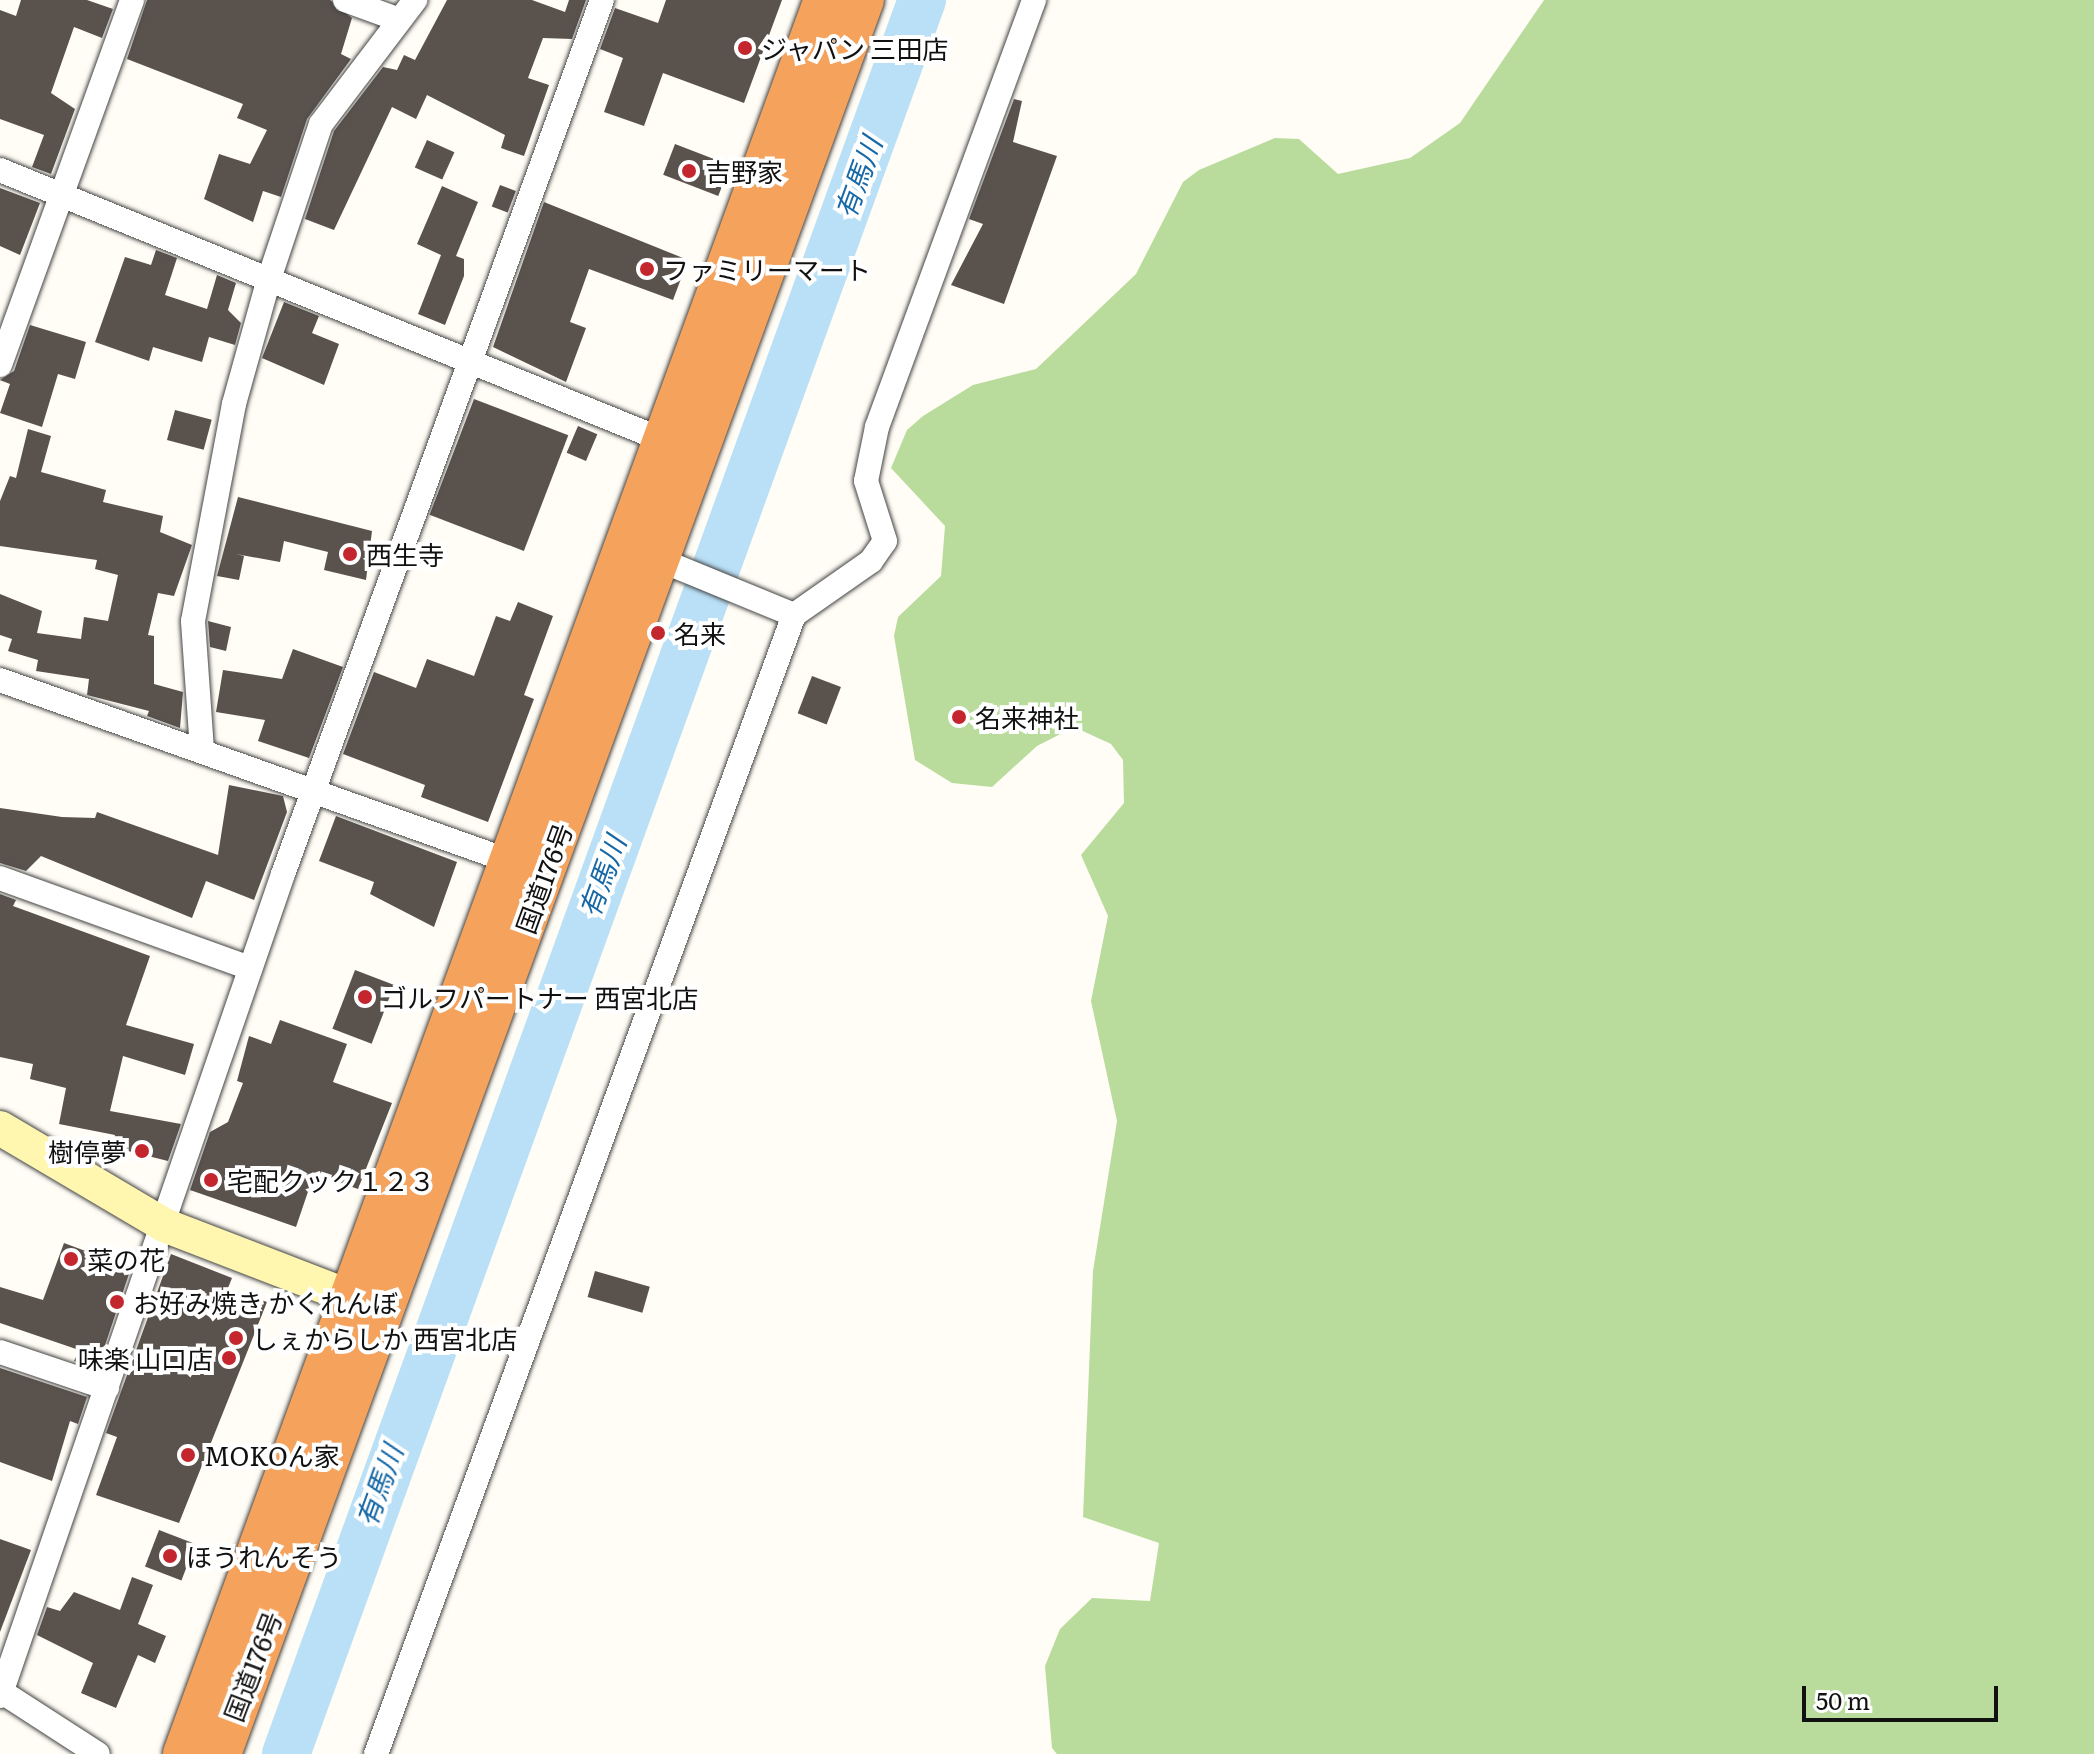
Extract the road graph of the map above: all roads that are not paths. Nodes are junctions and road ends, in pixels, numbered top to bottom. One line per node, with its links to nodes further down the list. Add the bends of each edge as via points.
1 (132, 0): 10 (street)
2 (345, 0): 8 (street)
3 (415, 0): 8 (street)
4 (602, 0): 13 (street)
5 (825, 0): 14 (highway, 国道176号)
6 (863, 0): 14 (highway, 国道176号)
7 (1034, 0): 16 (street, via 877,427 866,481 885,541 871,561)
8 (397, 19): 11 (street, via 321,124)
9 (0, 170): 10 (street)
10 (65, 192): 11 (street); 12 (street)
11 (269, 279): 13 (street); 18 (street, via 234,404 193,621)
12 (0, 365)
13 (471, 365): 14 (street); 19 (street)
14 (683, 448): 15 (highway, 国道176号); 20 (highway, 国道176号)
15 (672, 565): 16 (street); 25 (highway, 国道176号)
16 (794, 615): 33 (street)
17 (0, 680): 18 (street)
18 (202, 750): 19 (street)
19 (316, 793): 20 (street); 22 (street)
20 (515, 863): 25 (highway, 国道176号)
21 (0, 878): 22 (street)
22 (250, 968): 24 (street)
23 (0, 1128): 24 (street)
24 (164, 1225): 25 (street); 27 (street)
25 (370, 1304): 31 (highway, 国道176号); 32 (highway, 国道176号)
26 (0, 1352): 27 (street)
27 (107, 1388): 28 (street)
28 (7, 1652): 29 (street)
29 (1, 1694): 30 (street)
30 (98, 1754)
31 (184, 1754)
32 (220, 1754)
33 (376, 1754)

